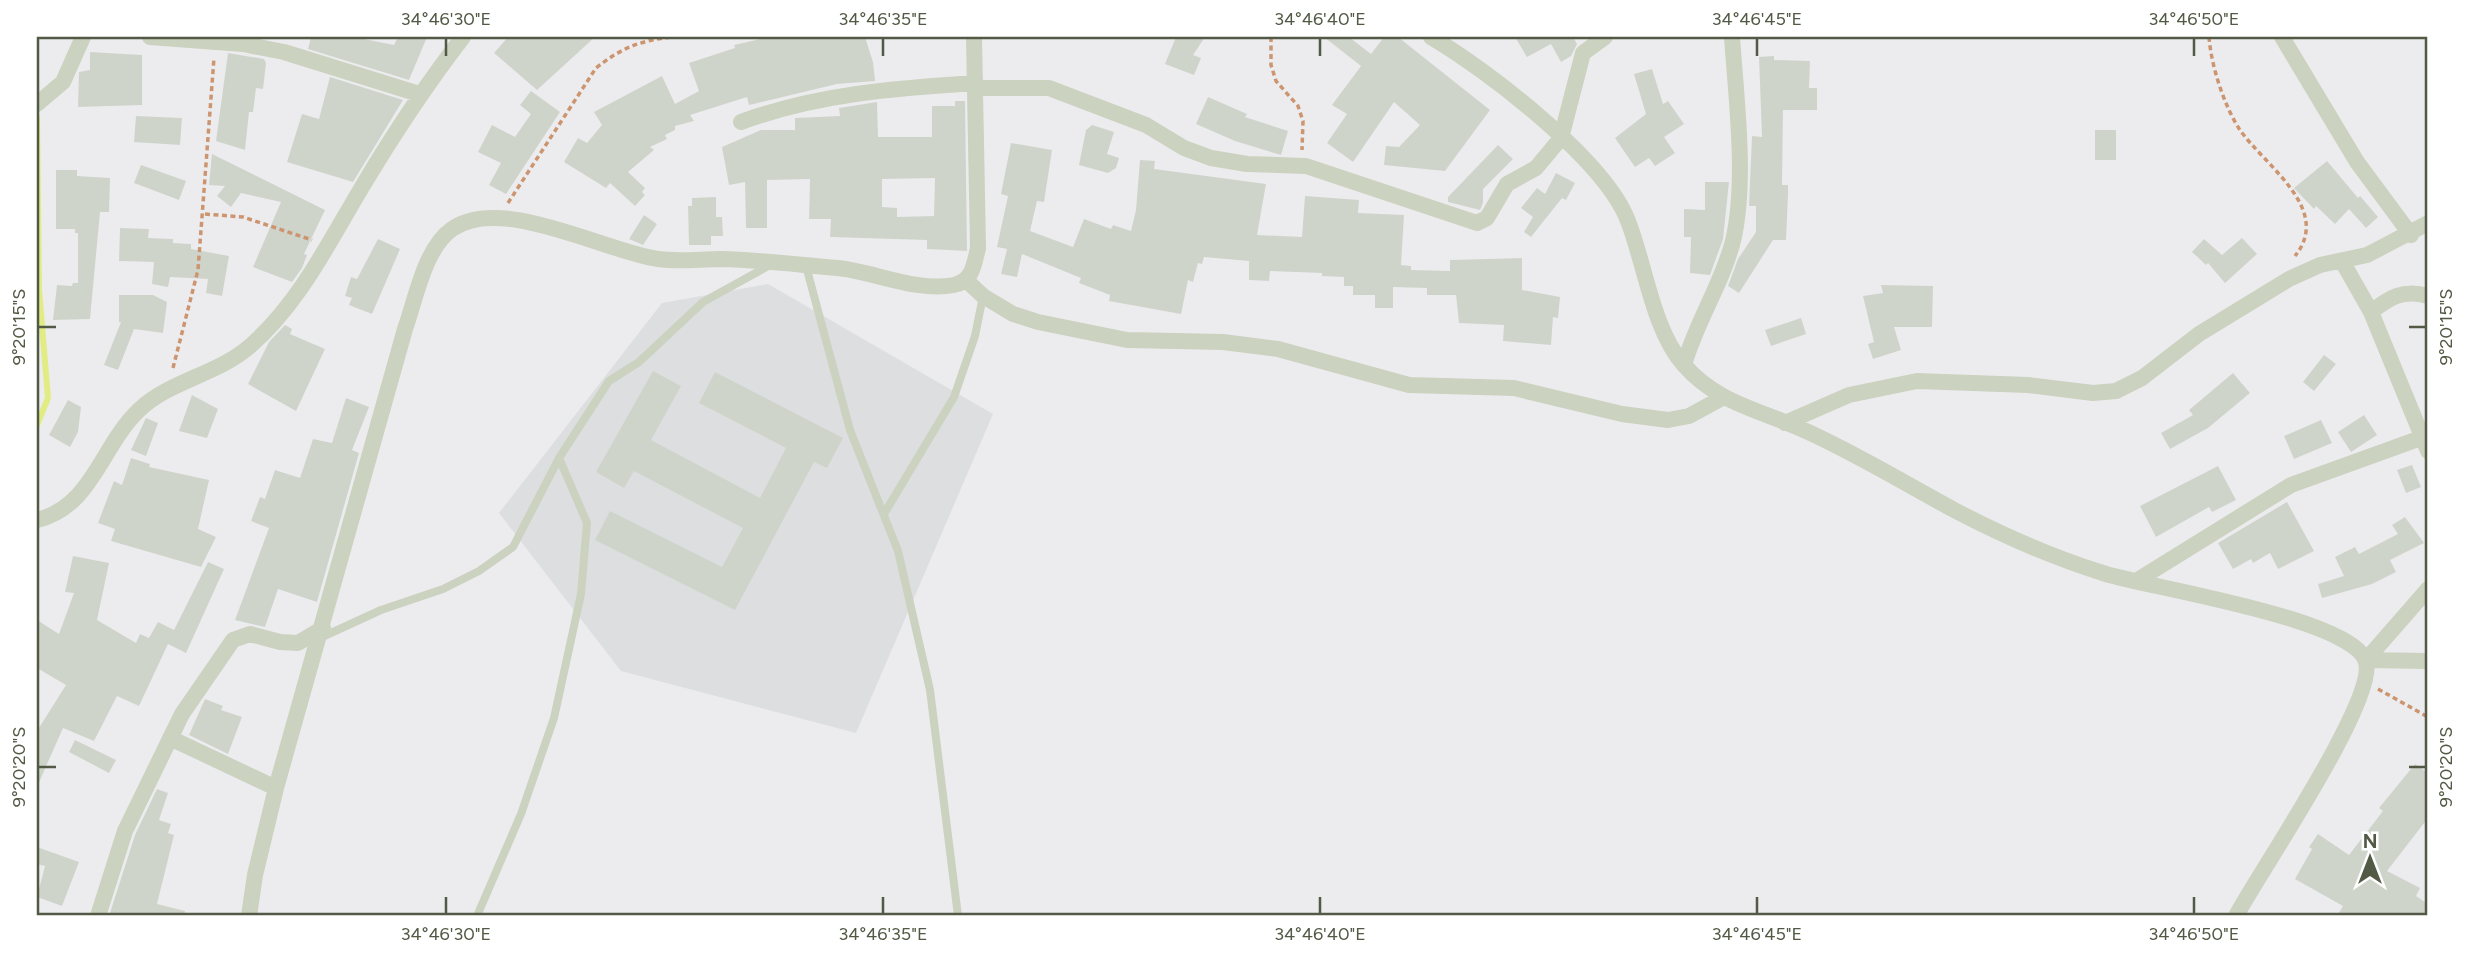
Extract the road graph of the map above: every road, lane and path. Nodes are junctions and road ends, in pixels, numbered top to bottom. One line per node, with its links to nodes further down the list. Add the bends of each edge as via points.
1 (83, 37): 15 (street, via 63,82)
2 (150, 37): 12 (street)
3 (463, 37): 14 (street)
4 (673, 37): 20 (path, via 640,41 596,68)
5 (974, 37): 13 (street)
6 (1271, 37): 18 (path, via 1276,81 1303,121)
7 (1431, 37): 17 (street, via 1470,60)
8 (1605, 37): 17 (street, via 1583,52)
9 (1732, 37): 32 (street, via 1739,189 1736,225)
10 (2209, 37): 24 (path, via 2219,78 2240,129 2306,214 2304,244)
11 (2282, 37): 22 (street, via 2357,162)
12 (218, 41): 14 (street, via 284,52); 19 (path)
13 (976, 85): 16 (street, via 895,88 817,99); 18 (street, via 1049,88 1146,125 1211,158); 28 (street, via 978,248)
14 (419, 94): 23 (street)
15 (40, 103)
16 (741, 122)
17 (1561, 138): 18 (street, via 1536,168 1507,184 1487,218 1476,223); 32 (street, via 1618,200 1667,337)
18 (1302, 166)
19 (204, 214): 23 (path, via 261,221); 33 (path, via 198,271)
20 (498, 219): 26 (street, via 548,225 659,259); 42 (street, via 453,228 439,242 428,264 405,329)
21 (2428, 223): 22 (street)
22 (2411, 235): 25 (street)
23 (327, 246): 33 (street, via 299,290 248,348)
24 (2294, 258)
25 (2342, 261): 31 (street); 35 (street, via 2320,265 2276,286 2199,334 2136,382 2109,393 1917,381 1849,395)
26 (773, 264): 27 (street); 37 (lane, via 703,302 639,362 609,381)
27 (806, 266): 28 (street, via 930,284 954,285); 38 (lane, via 850,430)
28 (966, 280): 29 (street)
29 (983, 296): 34 (street, via 1013,314 1090,334 1278,349 1409,385 1514,388 1668,420 1689,416); 38 (lane, via 954,397)
30 (2428, 296): 31 (street, via 2402,293)
31 (2371, 312): 36 (street)
32 (1684, 366): 34 (street)
33 (166, 391): 39 (street, via 139,410 118,435 78,498)
34 (1722, 398): 35 (street)
35 (1785, 423): 40 (street, via 2052,556)
36 (2425, 444): 40 (street, via 2291,485)
37 (559, 458): 42 (lane, via 513,547 443,589); 51 (lane, via 587,523 581,594 554,718 522,814)
38 (884, 514): 52 (lane, via 898,551 930,690)
39 (38, 521)
40 (2136, 581): 43 (street, via 2306,622 2343,637)
41 (2428, 589): 43 (street)
42 (321, 633): 47 (street, via 298,643 237,636 203,681); 48 (street)
43 (2366, 660): 44 (street); 45 (street)
44 (2428, 661)
45 (2366, 682): 46 (path); 53 (street, via 2322,771)
46 (2428, 717)
47 (170, 738): 48 (street); 49 (street, via 125,831)
48 (276, 788): 50 (street)
49 (98, 916)
50 (249, 916)
51 (477, 916)
52 (958, 916)
53 (2235, 916)

